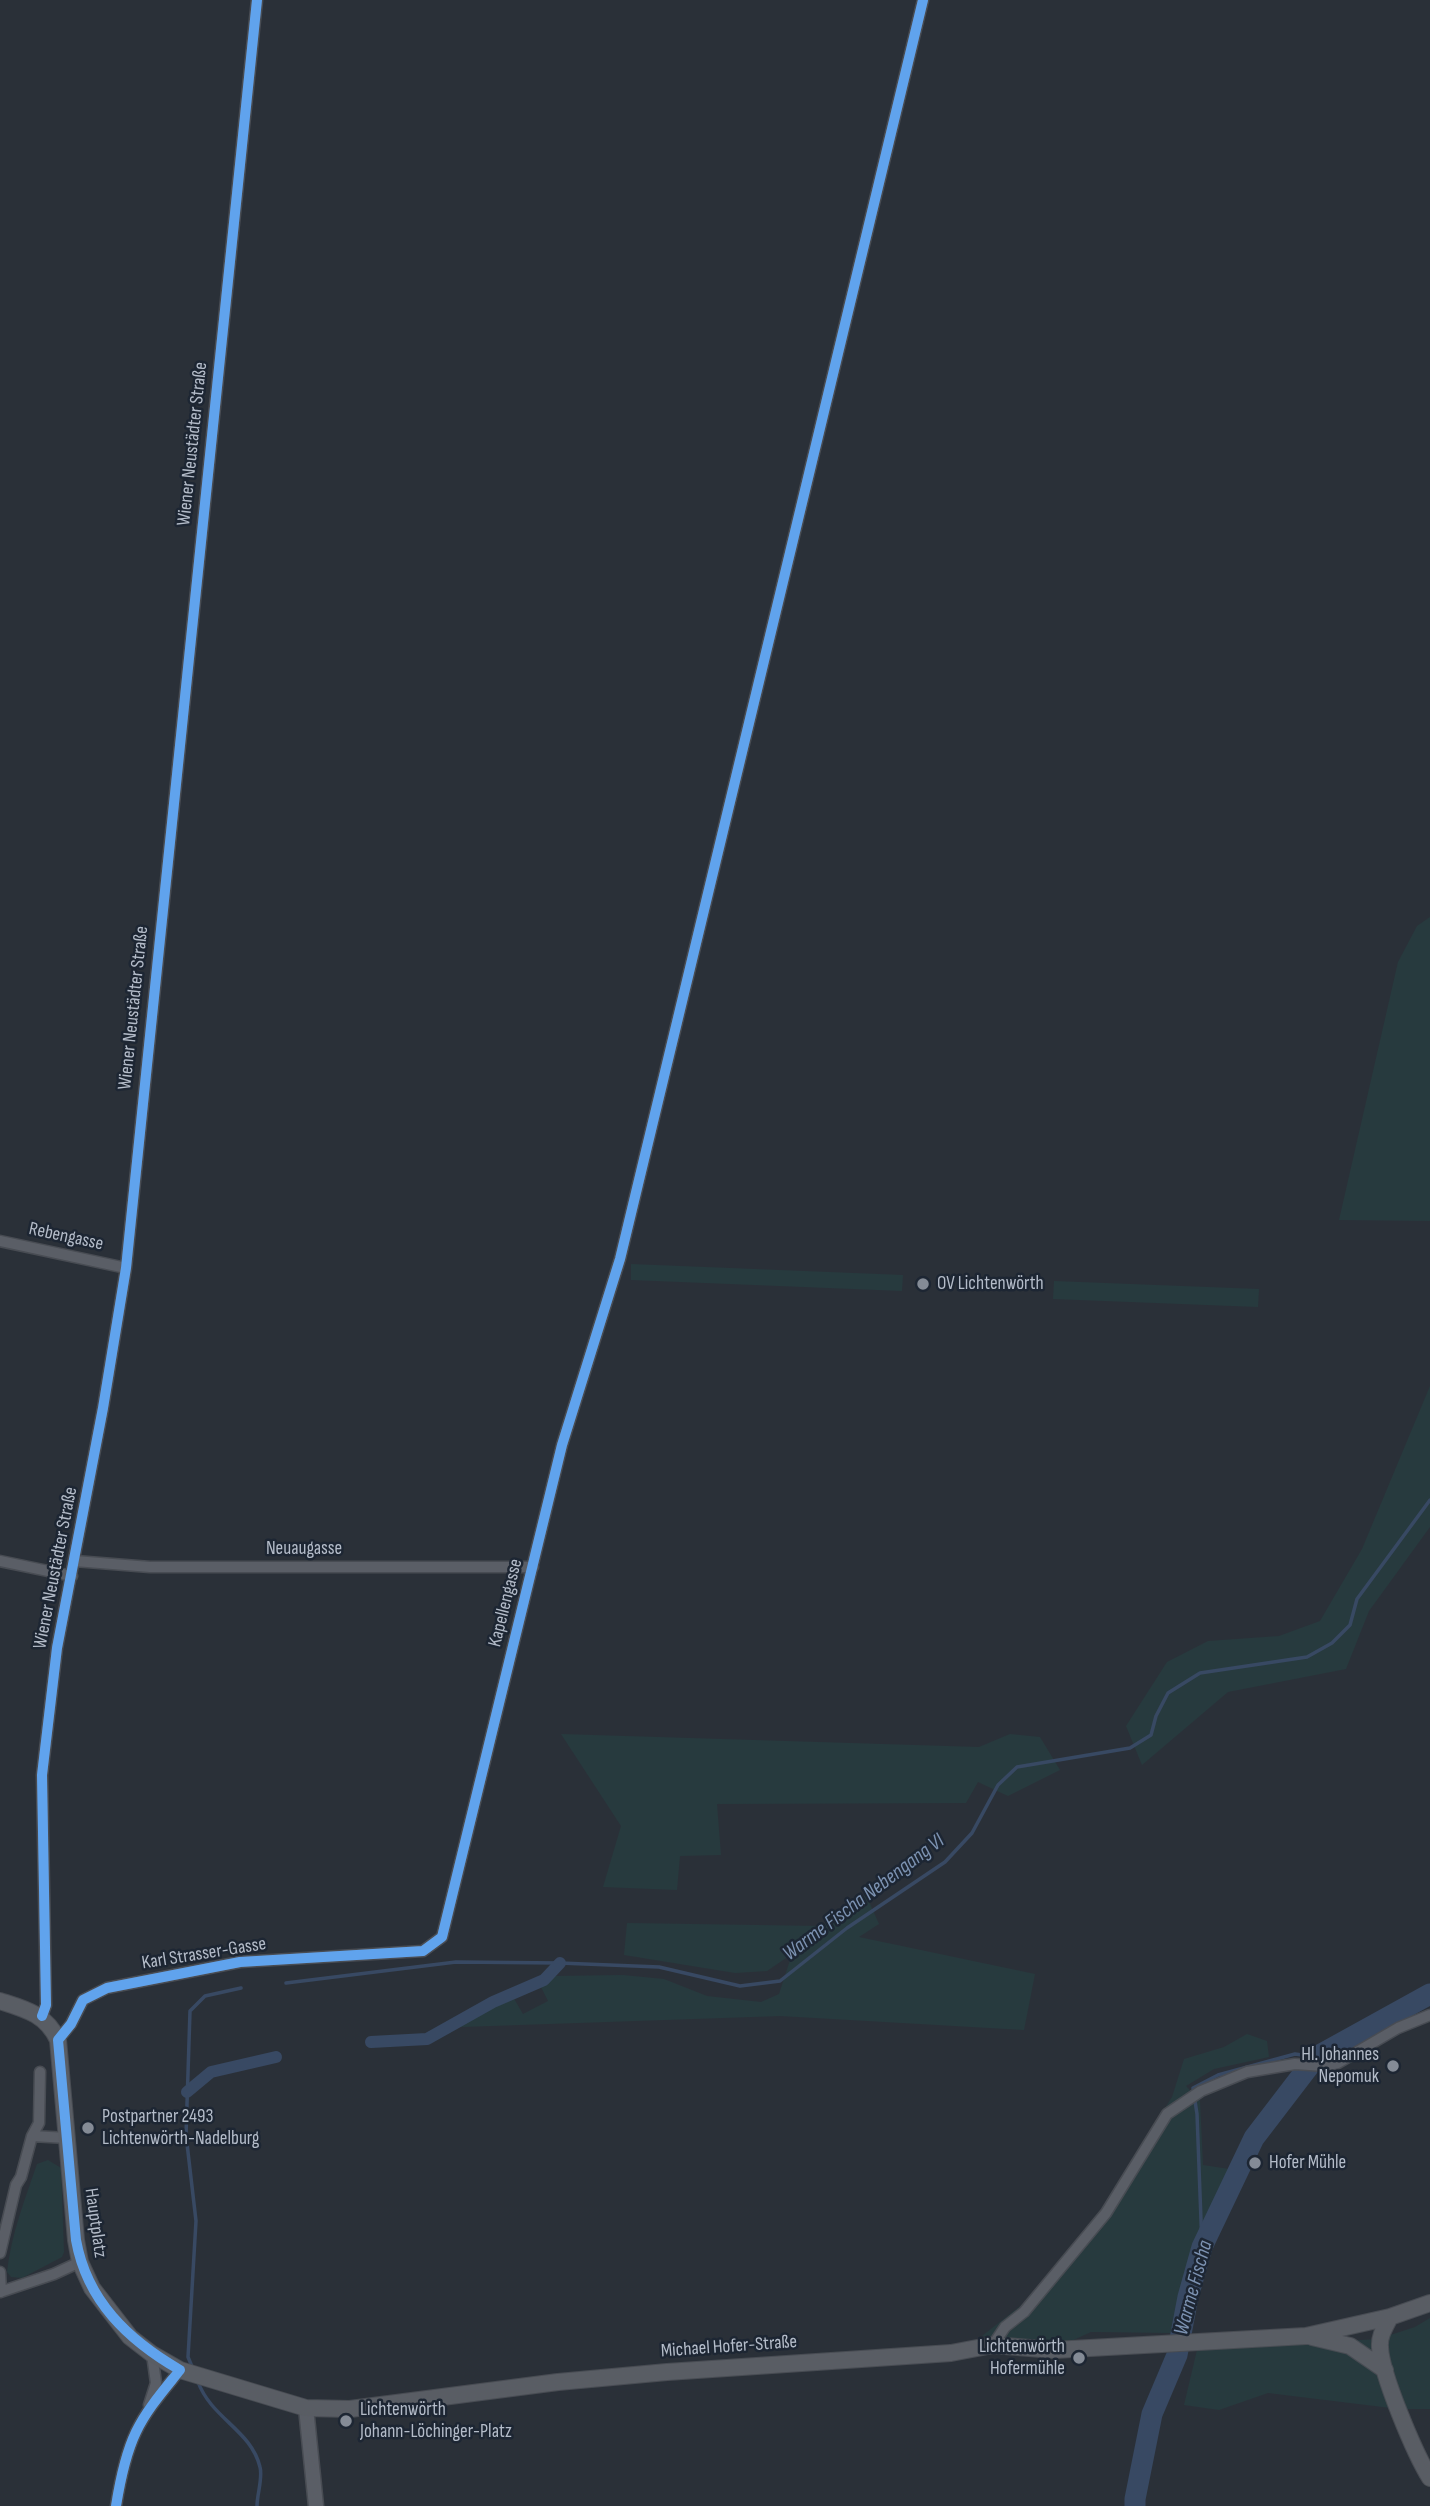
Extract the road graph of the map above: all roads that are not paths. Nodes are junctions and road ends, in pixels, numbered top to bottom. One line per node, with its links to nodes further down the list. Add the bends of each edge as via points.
1 (257, 0): 4 (street, Wiener Neustädter Straße)
2 (923, 0): 7 (street, Kapellengasse, via 620,1259 562,1445)
3 (0, 1241): 4 (street, Rebengasse)
4 (125, 1268): 6 (street, Wiener Neustädter Straße)
5 (0, 1561): 8 (street)
6 (75, 1561): 7 (street, Neuaugasse, via 150,1567); 8 (street, Wiener Neustädter Straße)
7 (533, 1567): 9 (street, Kapellengasse, via 442,1937)
8 (72, 1576): 12 (street, Wiener Neustädter Straße, via 57,1648 42,1775 46,2005)
9 (423, 1951): 13 (street, Karl Strasser-Gasse, via 240,1962 107,1988 83,2000)
10 (0, 2001): 12 (main road)
11 (1428, 2015): 24 (street, via 1338,2063 1247,2072 1196,2094 1167,2114 1106,2213)
12 (41, 2016): 13 (main road)
13 (58, 2040): 16 (main road, Hauptplatz)
14 (40, 2072): 15 (street, via 39,2123)
15 (32, 2136): 16 (street); 17 (street)
16 (67, 2138): 18 (main road, Hauptplatz)
17 (0, 2253)
18 (80, 2262): 20 (street); 25 (main road, Hauptplatz, via 92,2288 130,2337)
19 (0, 2272): 20 (street)
20 (1, 2292)
21 (1430, 2303): 22 (main road)
22 (1390, 2317): 23 (main road); 27 (main road, via 1379,2346)
23 (1306, 2336): 24 (main road, Michael Hofer-Straße, via 1054,2350); 27 (main road, via 1350,2346)
24 (993, 2345): 29 (main road, Michael Hofer-Straße, via 951,2353 572,2381 351,2409)
25 (152, 2354): 26 (main road, Hauptplatz); 30 (street, via 156,2383)
26 (180, 2370): 28 (main road, Hauptplatz); 30 (street)
27 (1385, 2370): 31 (main road)
28 (206, 2378): 29 (main road, Michael Hofer-Straße)
29 (306, 2408): 33 (street)
30 (148, 2411): 32 (street, via 135,2433)
31 (1430, 2478)
32 (116, 2506)
33 (316, 2506)

